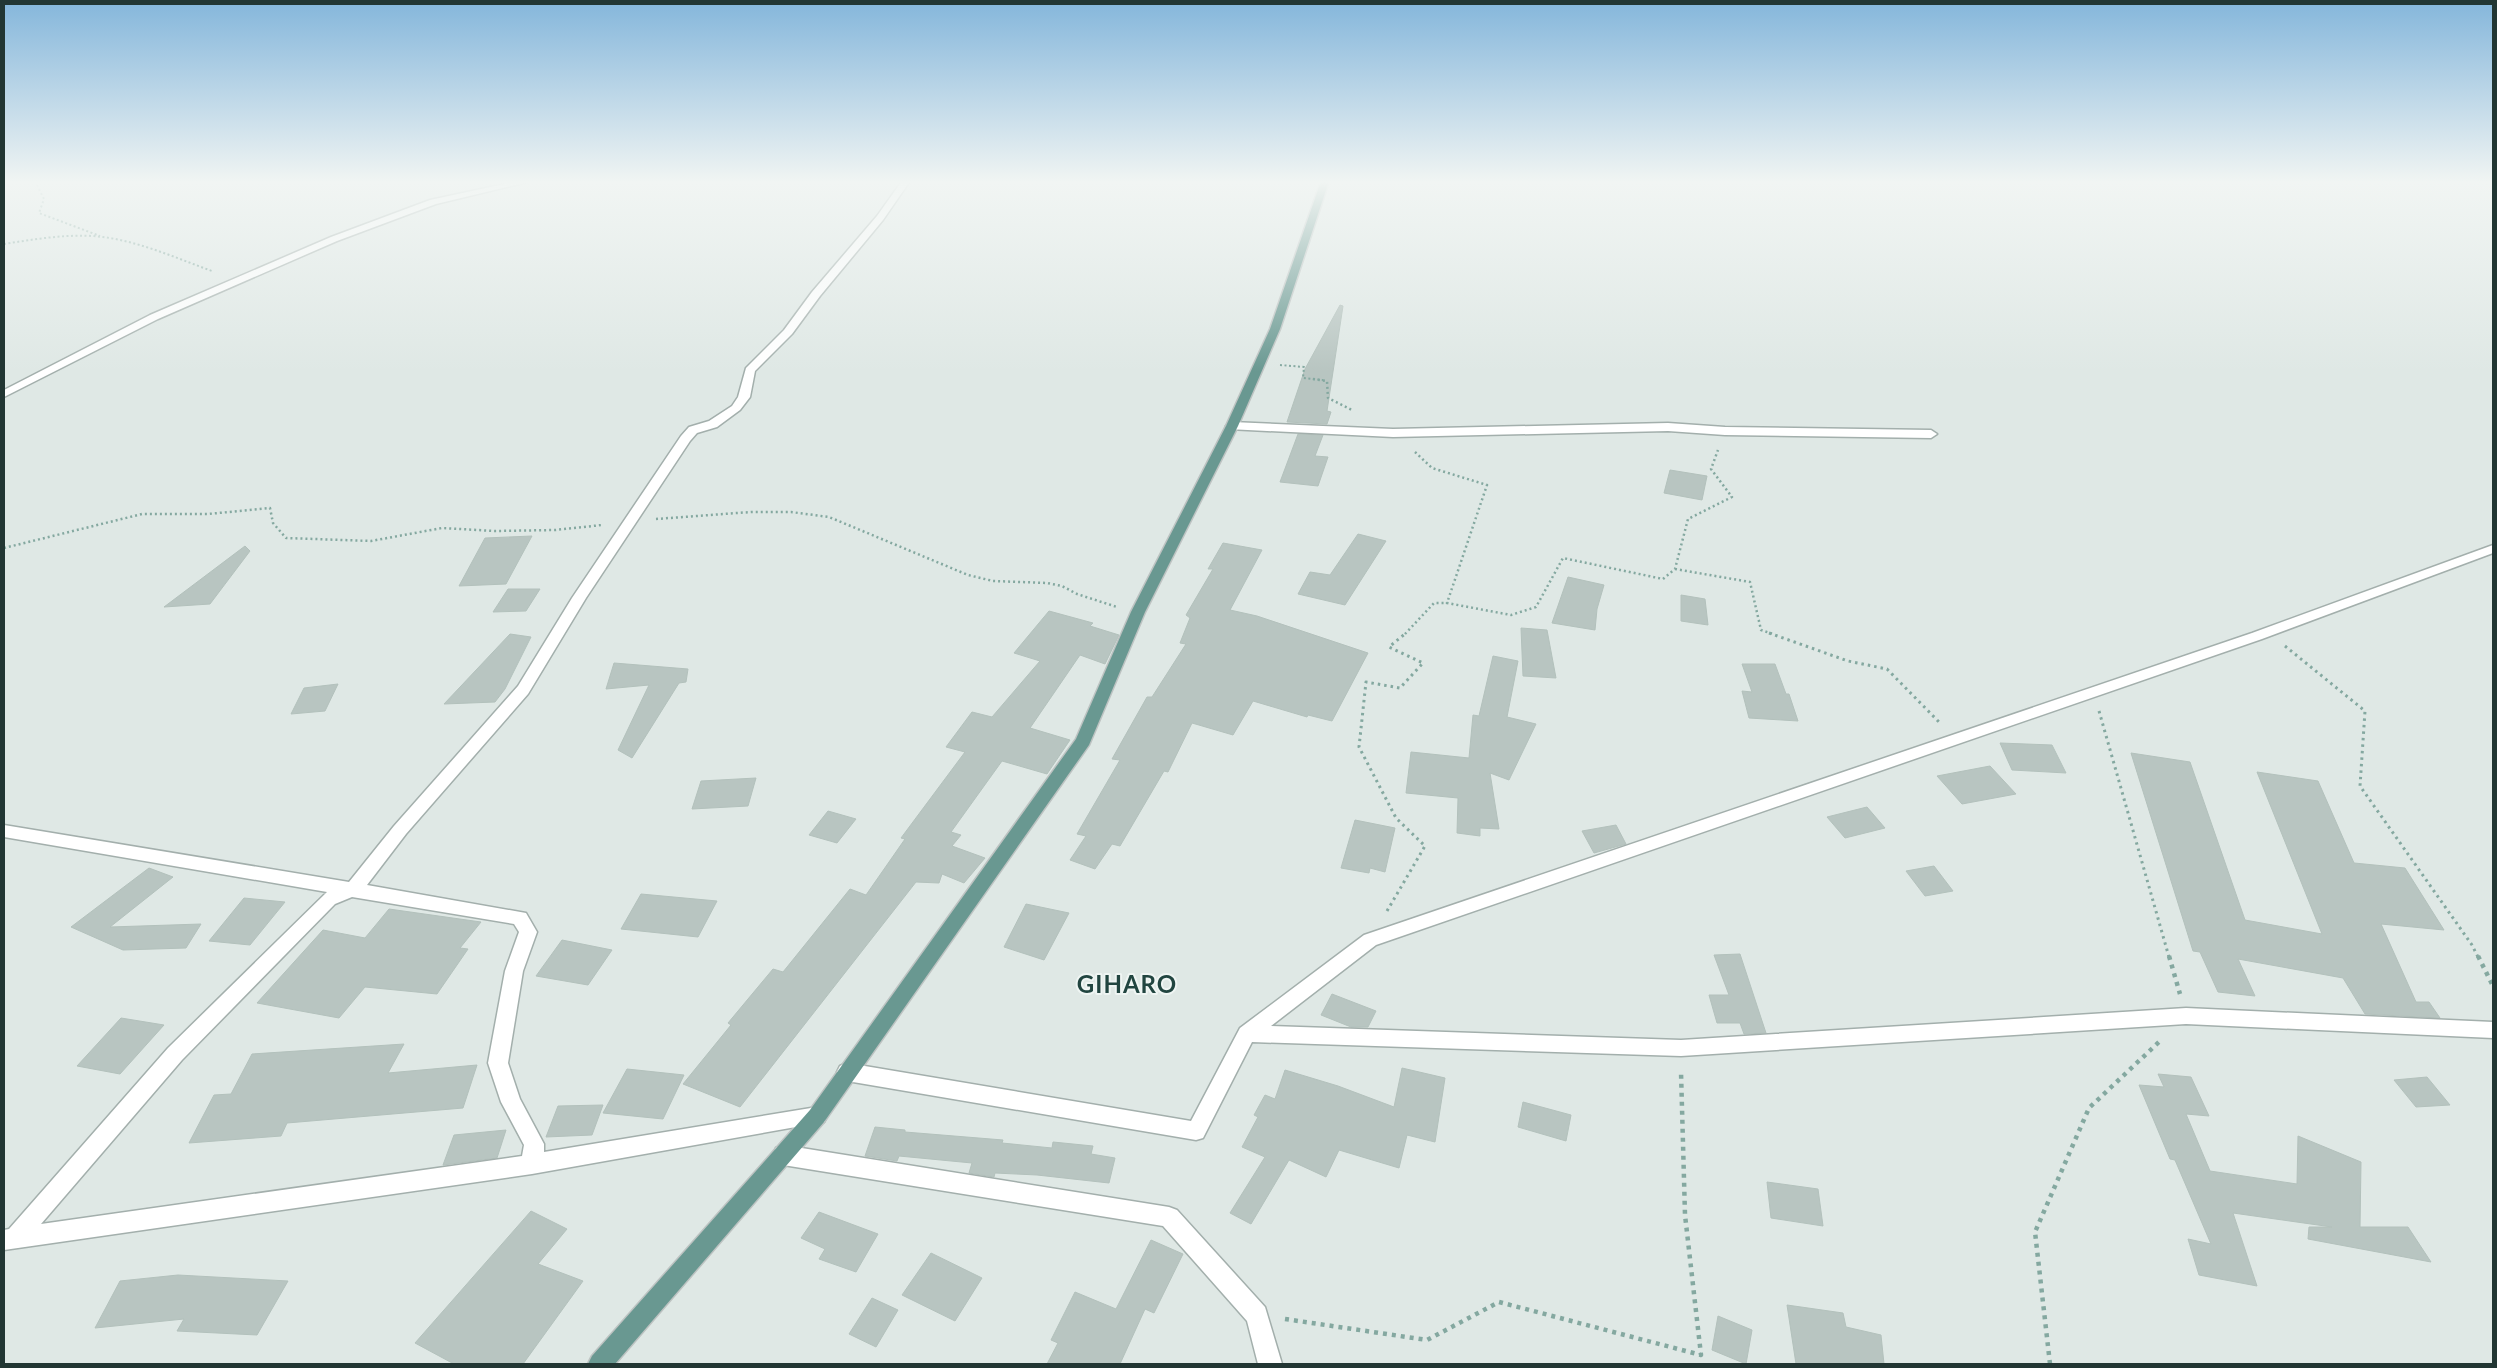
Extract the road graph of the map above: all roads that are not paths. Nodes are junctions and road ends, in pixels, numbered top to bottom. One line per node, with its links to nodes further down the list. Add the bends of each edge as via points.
1 (322, 245): 4 (street, via 107,340)
2 (857, 245): 9 (street, via 788,332 750,370 744,397 736,408 713,424 689,434 578,598 524,690 407,822)
3 (1303, 245): 5 (main road, via 1275,329)
4 (4, 394)
5 (1232, 426): 6 (street, via 1393,433 1668,427); 12 (main road, via 1138,612 1083,742)
6 (1931, 434)
7 (2493, 549): 11 (street, via 2267,632 1370,940)
8 (4, 830): 9 (street)
9 (355, 888): 15 (street, via 520,918 528,932 514,971 498,1063 511,1102 534,1144); 16 (street, via 330,899 175,1054)
10 (2493, 1030): 11 (street, via 2186,1016 1681,1048)
11 (1247, 1034): 12 (street, via 1196,1131)
12 (847, 1072): 13 (main road)
13 (817, 1116): 14 (main road); 15 (street)
14 (783, 1155): 17 (main road); 18 (street, via 1169,1217 1257,1314)
15 (532, 1164): 16 (street)
16 (9, 1240)
17 (600, 1364)
18 (1270, 1364)

